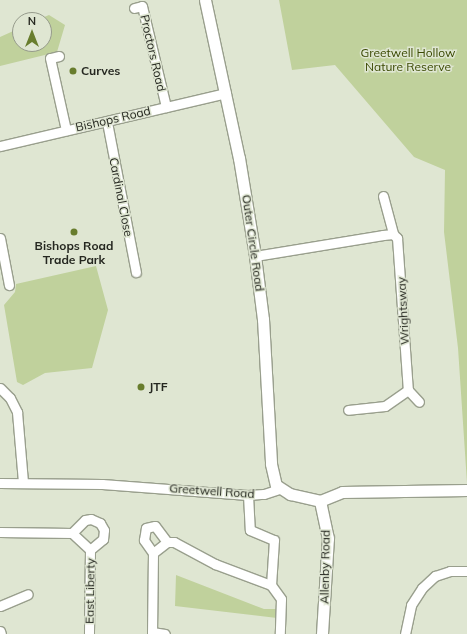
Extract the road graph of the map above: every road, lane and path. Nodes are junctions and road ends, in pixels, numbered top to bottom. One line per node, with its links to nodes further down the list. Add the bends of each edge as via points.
1 (205, 0): 4 (main road, Outer Circle Road)
2 (134, 8): 5 (street, Proctors Road, via 142,6)
3 (59, 56): 7 (street, via 50,58)
4 (226, 93): 5 (street, Bishops Road); 12 (main road, Outer Circle Road)
5 (166, 107): 6 (street, Bishops Road)
6 (107, 122): 7 (street, Bishops Road); 13 (street, Cardinal Close)
7 (66, 130): 8 (street, Bishops Road)
8 (0, 146)
9 (383, 196): 10 (street, Wrightsway)
10 (393, 234): 12 (street); 16 (street, Wrightsway, via 399,242)
11 (0, 238): 14 (street)
12 (256, 256): 21 (main road, Outer Circle Road, via 263,319 271,464)
13 (136, 272)
14 (10, 285)
15 (0, 388): 20 (street, via 10,398 17,412)
16 (408, 390): 17 (street); 18 (street, via 386,406)
17 (419, 402)
18 (348, 410)
19 (0, 482): 20 (street, Greetwell Road)
20 (23, 482): 23 (street, Greetwell Road, via 102,484)
21 (279, 489): 23 (street, Greetwell Road, via 264,494); 24 (main road)
22 (467, 490): 24 (main road, via 342,492)
23 (248, 495): 31 (street, via 250,530 274,540)
24 (320, 501): 40 (main road, Allenby Road, via 328,538)
25 (0, 532): 26 (street)
26 (72, 533): 28 (street, East Liberty); 28 (street, via 85,520 91,519 100,523 104,530 103,539)
27 (167, 542): 29 (street); 29 (street, via 156,526 146,528 144,540); 31 (street, via 174,542 241,575)
28 (90, 550): 37 (street, East Liberty)
29 (153, 553): 35 (street)
30 (467, 571): 41 (street, via 450,571 435,576 422,588 411,606)
31 (271, 585): 39 (street, via 281,599)
32 (28, 594): 33 (street)
33 (0, 606)
34 (0, 631): 36 (street)
35 (152, 633): 38 (street)
36 (1, 634)
37 (89, 634)
38 (165, 634)
39 (280, 634)
40 (322, 634)
41 (405, 634)

